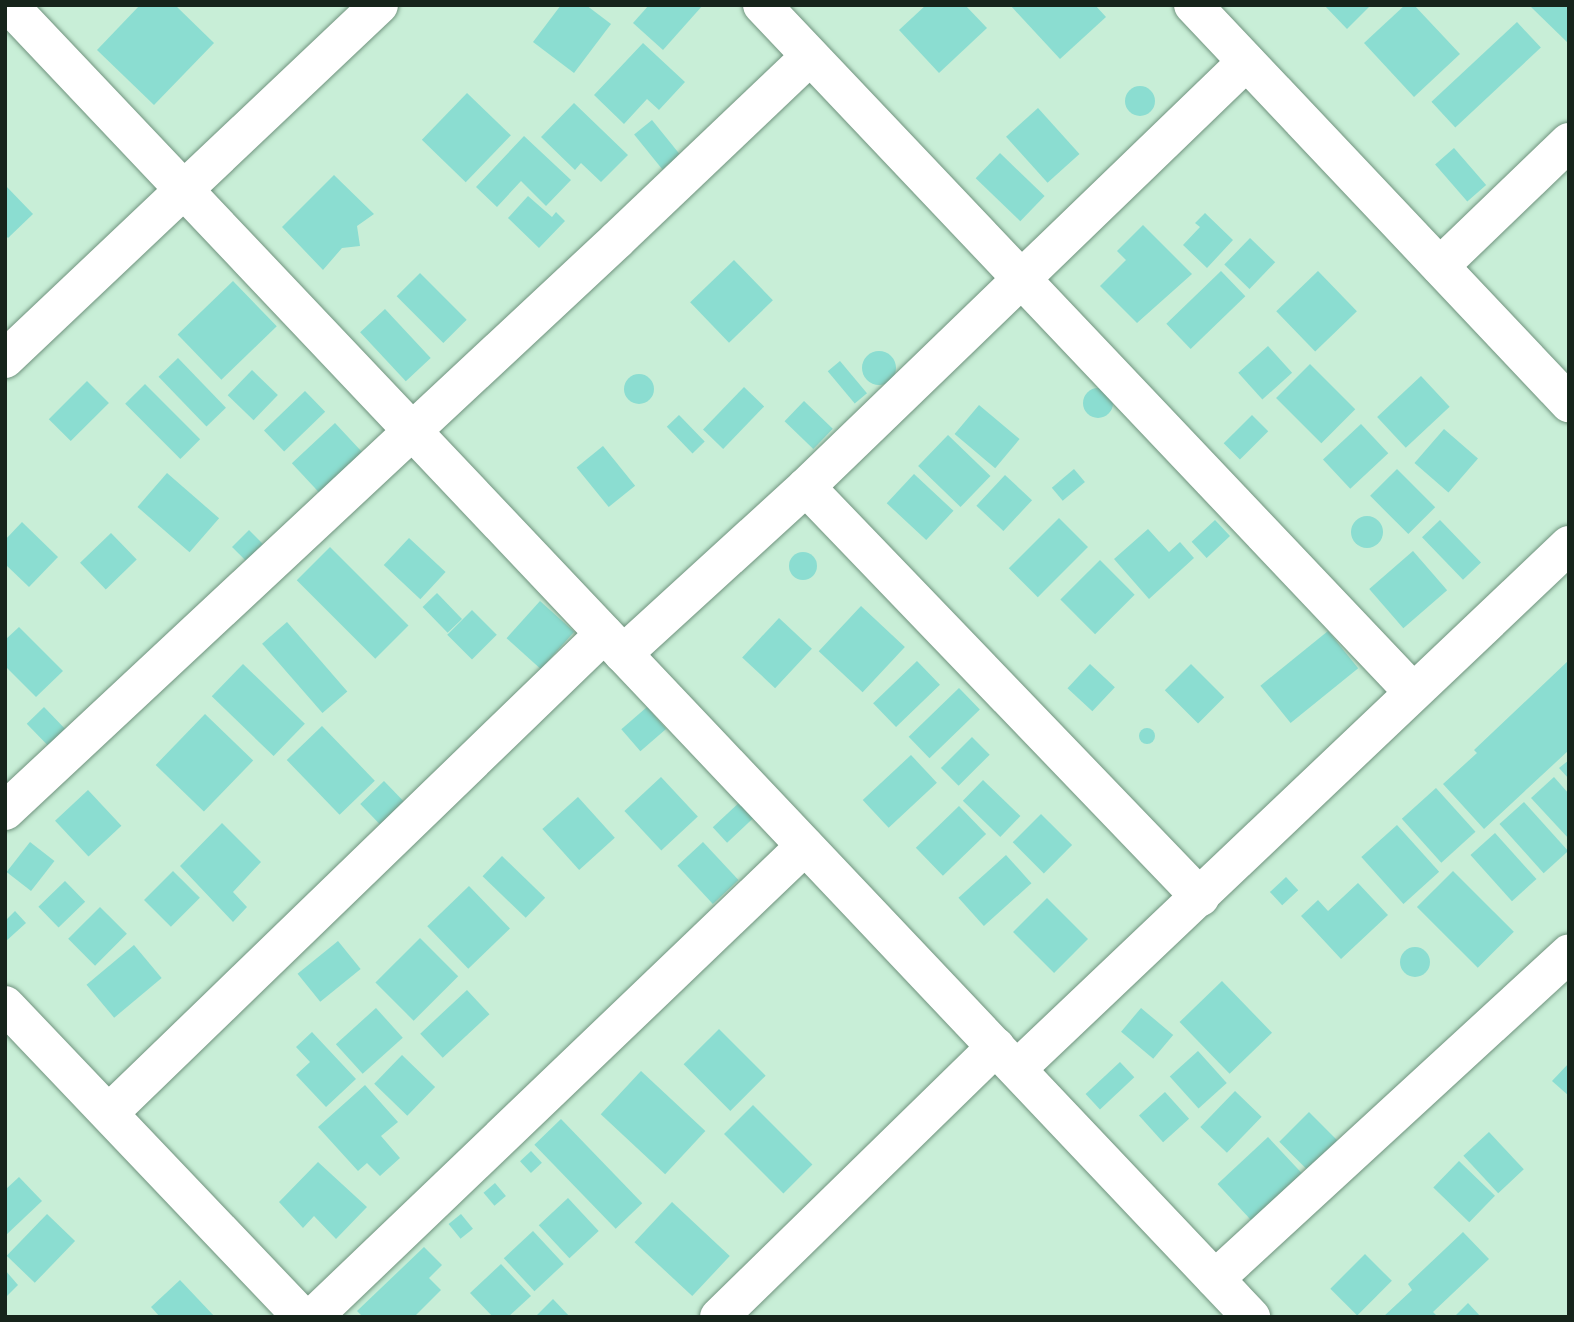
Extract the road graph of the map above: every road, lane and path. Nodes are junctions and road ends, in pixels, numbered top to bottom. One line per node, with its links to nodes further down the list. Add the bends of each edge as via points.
1 (9, 5): 8 (street)
2 (379, 5): 8 (street)
3 (762, 5): 5 (street)
4 (1193, 5): 6 (street)
5 (810, 56): 10 (street); 13 (street)
6 (1247, 62): 9 (street); 10 (street)
7 (1569, 142): 9 (street)
8 (184, 190): 11 (street); 13 (street)
9 (1440, 266): 12 (street)
10 (1022, 280): 14 (street); 17 (street)
11 (5, 359)
12 (1569, 403)
13 (413, 432): 16 (street); 18 (street)
14 (806, 486): 16 (street); 20 (street)
15 (1569, 545): 17 (street)
16 (614, 644): 19 (street); 24 (street)
17 (1412, 691): 20 (street)
18 (5, 811)
19 (805, 846): 23 (street); 27 (street)
20 (1200, 897): 23 (street)
21 (1569, 953): 25 (street)
22 (5, 1005): 24 (street)
23 (1006, 1058): 25 (street); 28 (street)
24 (109, 1113): 26 (street)
25 (1215, 1279): 29 (street)
26 (302, 1317)
27 (313, 1317)
28 (719, 1317)
29 (1251, 1317)

